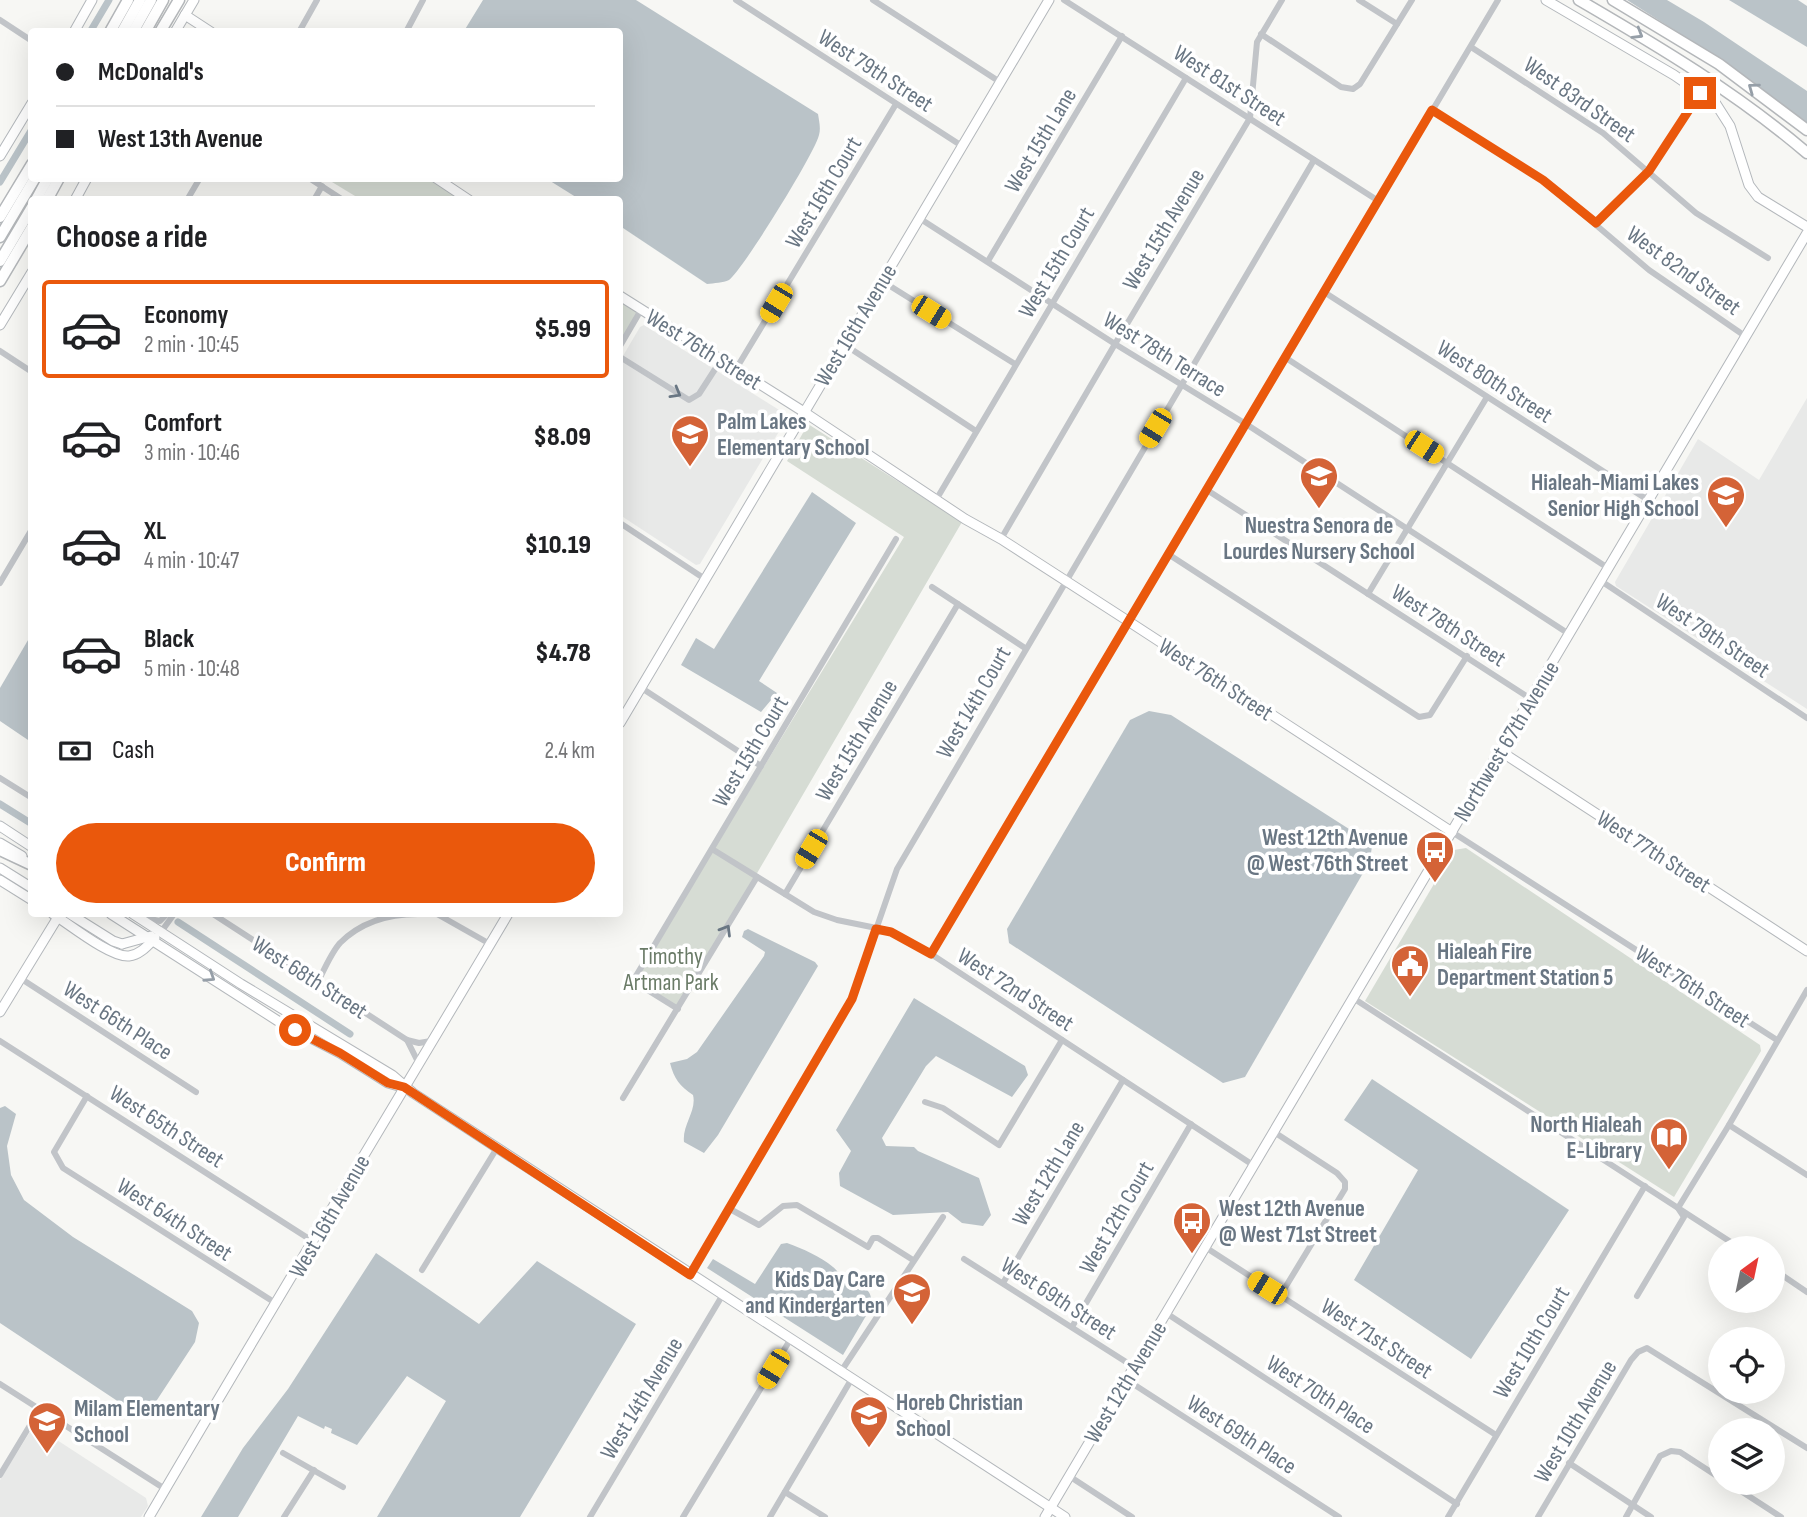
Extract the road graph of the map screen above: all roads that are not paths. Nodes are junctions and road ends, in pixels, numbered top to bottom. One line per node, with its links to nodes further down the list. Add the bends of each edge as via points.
1 (92, 0): 24 (main road)
2 (128, 0): 25 (highway)
3 (140, 0): 26 (highway)
4 (151, 0): 27 (highway)
5 (163, 0): 28 (highway)
6 (179, 0): 29 (highway)
7 (194, 0): 21 (main road)
8 (317, 0): 32 (street)
9 (424, 0): 33 (street)
10 (736, 0): 41 (street, West 79th Street)
11 (873, 0): 39 (street)
12 (1049, 0): 39 (main road, West 16th Avenue)
13 (1064, 0): 35 (street, West 81st Street)
14 (1282, 0): 34 (street, West 15th Avenue)
15 (1359, 0): 23 (street)
16 (1412, 0): 23 (street)
17 (1498, 0): 37 (street)
18 (1546, 0): 40 (main road)
19 (1578, 0): 47 (highway, one-way to 47, via 1697,70)
20 (1613, 0): 45 (highway, one-way to 20, via 1719,64)
21 (185, 15): 30 (main road); 31 (main road)
22 (0, 20): 36 (street)
23 (1397, 24): 34 (street, via 1353,89 1341,87)
24 (76, 28)
25 (112, 28)
26 (124, 28)
27 (135, 28)
28 (147, 28)
29 (162, 28)
30 (177, 28)
31 (205, 28)
32 (301, 28)
33 (408, 28)
34 (1261, 34): 44 (street, West 15th Avenue)
35 (1122, 36): 38 (street, West 81st Street); 70 (street, West 15th Lane)
36 (28, 38)
37 (1471, 47): 43 (street); 51 (street, West 83rd Street, via 1604,133)
38 (1186, 78): 44 (street, West 81st Street); 76 (street, West 15th Court)
39 (1000, 82): 46 (main road, West 16th Avenue)
40 (1700, 93): 51 (street); 64 (main road, via 1716,104 1730,126 1749,185 1758,197)
41 (896, 104): 46 (street, West 79th Street); 89 (street, West 16th Court)
42 (28, 110): 48 (main road)
43 (1432, 110): 59 (street); 63 (street, West 82nd Street, via 1543,180)
44 (1250, 118): 49 (street, West 81st Street); 81 (street, West 15th Avenue)
45 (1807, 130)
46 (962, 146): 62 (main road, West 16th Avenue)
47 (1807, 153)
48 (0, 156)
49 (1314, 160): 59 (street, West 81st Street); 90 (street, West 14th Court)
50 (28, 171): 61 (highway)
51 (1649, 171): 63 (street); 68 (street, West 83rd Street, via 1696,213)
52 (33, 182): 67 (highway)
53 (316, 182): 55 (street)
54 (442, 182): 58 (main road)
55 (322, 186): 56 (street); 57 (street)
56 (316, 196)
57 (337, 196)
58 (463, 196)
59 (1377, 200): 74 (street)
60 (28, 214): 69 (highway)
61 (0, 217)
62 (919, 218): 70 (street, West 78th Terrace); 73 (main road, West 16th Avenue)
63 (1596, 223): 79 (street, West 82nd Street, via 1649,270)
64 (1807, 227)
65 (1807, 233): 79 (main road, Northwest 67th Avenue)
66 (28, 234): 72 (highway)
67 (0, 237)
68 (1768, 258)
69 (0, 261)
70 (988, 261): 76 (street, West 78th Terrace)
71 (28, 279): 78 (main road)
72 (0, 281)
73 (881, 281): 82 (main road, West 16th Avenue); 87 (street)
74 (1324, 292): 84 (street); 91 (street, West 80th Street)
75 (623, 298): 77 (main road, West 76th Street)
76 (1052, 303): 81 (street, West 78th Terrace); 87 (street, West 15th Court)
77 (641, 310): 80 (street); 86 (main road, West 76th Street)
78 (0, 325)
79 (1745, 336): 98 (main road, Northwest 67th Avenue)
80 (623, 341)
81 (1115, 344): 90 (street, West 78th Terrace); 103 (street, West 15th Avenue)
82 (845, 345): 92 (main road, West 16th Avenue); 94 (street)
83 (0, 351): 88 (street)
84 (1286, 358): 93 (street); 95 (street)
85 (623, 359): 86 (street, one-way to 86, via 689,400 699,394)
86 (721, 360): 89 (main road, West 76th Street)
87 (1015, 364): 94 (street, West 15th Court)
88 (28, 369)
89 (736, 369): 92 (main road, West 76th Street)
90 (1181, 385): 93 (street, West 78th Terrace); 108 (street, West 14th Court)
91 (1487, 397): 95 (street); 98 (street, West 80th Street)
92 (804, 412): 97 (main road, West 76th Street); 106 (main road, West 16th Avenue)
93 (1246, 424): 96 (street); 100 (street, West 78th Terrace)
94 (976, 431): 97 (street, West 15th Court)
95 (1447, 462): 100 (street); 105 (street)
96 (1207, 490): 104 (street); 111 (street, West 78th Street)
97 (936, 500): 103 (main road, West 76th Street)
98 (1648, 500): 105 (main road, Northwest 67th Avenue)
99 (623, 525): 106 (street)
100 (1408, 528): 111 (street); 114 (street, West 78th Terrace)
101 (28, 536): 109 (street)
102 (896, 539): 122 (street, West 15th Court)
103 (1000, 539): 108 (main road, West 76th Street)
104 (1168, 554): 113 (street); 116 (street, via 1419,717 1430,715)
105 (1608, 568): 107 (main road, Northwest 67th Avenue)
106 (705, 579): 117 (main road, West 16th Avenue)
107 (1601, 581): 114 (main road, Northwest 67th Avenue); 120 (street, West 79th Street)
108 (1065, 582): 113 (main road, West 76th Street); 115 (street, West 14th Court)
109 (0, 583)
110 (932, 587): 112 (street)
111 (1368, 594): 116 (street, West 78th Street)
112 (958, 604): 115 (street); 137 (street, West 15th Avenue)
113 (1128, 621): 126 (main road, West 76th Street); 158 (street)
114 (1569, 634): 118 (main road, Northwest 67th Avenue)
115 (1025, 648): 152 (street, West 14th Court, via 897,869)
116 (1467, 656): 118 (street, West 78th Street)
117 (640, 687): 119 (main road, West 16th Avenue); 122 (street)
118 (1531, 699): 121 (main road, Northwest 67th Avenue)
119 (623, 718)
120 (1807, 718)
121 (1500, 751): 126 (main road, Northwest 67th Avenue); 157 (main road, West 77th Street)
122 (761, 766): 129 (street, West 15th Court)
123 (0, 778): 124 (street)
124 (28, 796)
125 (0, 826): 128 (main road)
126 (1452, 832): 162 (main road, Northwest 67th Avenue); 166 (street, West 76th Street)
127 (0, 842): 131 (main road)
128 (28, 844)
129 (712, 849): 134 (street, West 72nd Street); 163 (street, West 15th Court, via 634,981)
130 (0, 850): 132 (highway)
131 (28, 861)
132 (28, 862)
133 (0, 868): 136 (main road)
134 (757, 877): 137 (street, West 72nd Street); 163 (street, one-way to 134)
135 (0, 880): 138 (main road)
136 (28, 886)
137 (785, 894): 152 (street, West 72nd Street, via 814,912)
138 (28, 898)
139 (54, 917): 159 (main road)
140 (58, 917): 154 (main road, via 107,949 128,956 139,953)
141 (75, 917): 155 (main road)
142 (116, 917): 151 (main road, West 68th Street)
143 (139, 917): 153 (main road, West 68th Street)
144 (144, 917): 145 (street, via 160,921)
145 (163, 917)
146 (172, 917): 153 (street)
147 (218, 917): 160 (street, West 68th Street)
148 (386, 917): 160 (street, via 340,943)
149 (442, 917): 156 (street)
150 (506, 917): 156 (main road, West 16th Avenue)
151 (126, 923): 154 (main road, West 68th Street); 155 (main road, via 129,935)
152 (876, 929): 158 (street, West 72nd Street); 185 (street, West 14th Court, via 852,999)
153 (161, 932): 154 (main road); 172 (main road, West 68th Street, via 392,1075)
154 (150, 939): 155 (main road); 172 (main road, West 68th Street, one-way to 172, via 278,1021 388,1083)
155 (122, 944)
156 (489, 944): 169 (main road, West 16th Avenue)
157 (1807, 951)
158 (931, 954): 165 (street, West 72nd Street)
159 (20, 978): 164 (main road); 173 (street, West 66th Place)
160 (318, 982): 168 (street, West 68th Street)
161 (1807, 990): 166 (street)
162 (1353, 999): 179 (main road, Northwest 67th Avenue); 183 (street)
163 (678, 1009): 175 (street)
164 (0, 1012)
165 (1062, 1040): 171 (street, West 72nd Street); 176 (street, via 999,1145 943,1108)
166 (1777, 1040): 178 (street)
167 (0, 1041): 174 (street, West 65th Street)
168 (407, 1041): 169 (street); 170 (street, West 68th Street)
169 (431, 1041): 170 (main road, West 16th Avenue)
170 (418, 1062): 172 (main road, West 16th Avenue)
171 (1123, 1080): 177 (street, West 72nd Street); 195 (street, West 12th Lane)
172 (404, 1087): 180 (main road, West 68th Street); 188 (main road, West 16th Avenue)
173 (196, 1091)
174 (87, 1096): 188 (street, West 65th Street); 200 (street, West 64th Street, via 54,1153 63,1168)
175 (623, 1098)
176 (925, 1102)
177 (1191, 1124): 181 (street, West 72nd Street); 202 (street, West 12th Court)
178 (1729, 1125): 182 (street); 184 (street)
179 (1274, 1132): 181 (main road, Northwest 67th Avenue); 198 (street, via 1337,1173 1346,1189)
180 (497, 1148): 192 (street); 193 (main road, West 68th Street)
181 (1253, 1165): 189 (main road, Northwest 67th Avenue)
182 (1807, 1175)
183 (1645, 1186): 184 (street); 210 (street, West 10th Court)
184 (1678, 1208): 187 (street); 199 (street, via 1684,1217)
185 (730, 1209): 191 (street, via 759,1225 783,1206 797,1205 868,1247 878,1238); 193 (street, West 14th Court)
186 (943, 1217): 191 (street)
187 (1721, 1236)
188 (314, 1242): 200 (main road, West 16th Avenue)
189 (1205, 1247): 198 (street, West 71st Street); 201 (main road, West 12th Avenue)
190 (964, 1258): 195 (street, West 69th Street)
191 (913, 1260): 205 (street)
192 (422, 1269)
193 (690, 1275): 197 (main road, West 68th Street)
194 (1785, 1277): 196 (street)
195 (1003, 1283): 202 (street, West 69th Street)
196 (1807, 1292)
197 (722, 1296): 203 (main road, West 68th Street); 227 (street, West 14th Avenue)
198 (1280, 1296): 210 (street, West 71st Street)
199 (1637, 1296)
200 (276, 1304): 219 (main road, West 16th Avenue)
201 (1167, 1313): 204 (main road, West 12th Avenue); 222 (street, West 70th Place)
202 (1072, 1327): 204 (street, West 69th Street)
203 (790, 1340): 205 (main road, West 68th Street); 228 (street)
204 (1134, 1367): 207 (main road, West 12th Avenue)
205 (840, 1373): 206 (main road, West 68th Street)
206 (851, 1380): 220 (street); 224 (main road, West 68th Street)
207 (1126, 1380): 217 (main road, West 12th Avenue); 234 (street, West 69th Place)
208 (0, 1384): 209 (street)
209 (47, 1413): 216 (street, via 32,1422); 219 (street)
210 (1496, 1435): 222 (street, West 10th Court)
211 (1807, 1448): 213 (street, West 10th Avenue, via 1647,1348 1637,1352)
212 (283, 1453): 214 (street)
213 (1569, 1463): 223 (street); 236 (street, West 10th Avenue)
214 (314, 1470): 218 (street); 226 (street)
215 (1708, 1470): 223 (street, via 1681,1452 1671,1451 1660,1456)
216 (0, 1475)
217 (1069, 1476): 224 (main road, West 12th Avenue); 233 (street)
218 (343, 1487)
219 (165, 1489): 225 (main road, West 16th Avenue)
220 (785, 1492): 229 (street); 230 (street)
221 (1747, 1495): 239 (street)
222 (1457, 1504): 235 (street, West 10th Court)
223 (1632, 1504): 237 (street); 238 (street)
224 (1050, 1508): 231 (main road, West 12th Avenue); 232 (main road, West 68th Street)
225 (149, 1517)
226 (284, 1517)
227 (590, 1517)
228 (683, 1517)
229 (770, 1517)
230 (825, 1517)
231 (1045, 1517)
232 (1065, 1517)
233 (1132, 1517)
234 (1339, 1517)
235 (1448, 1517)
236 (1538, 1517)
237 (1626, 1517)
238 (1651, 1517)
239 (1781, 1517)

